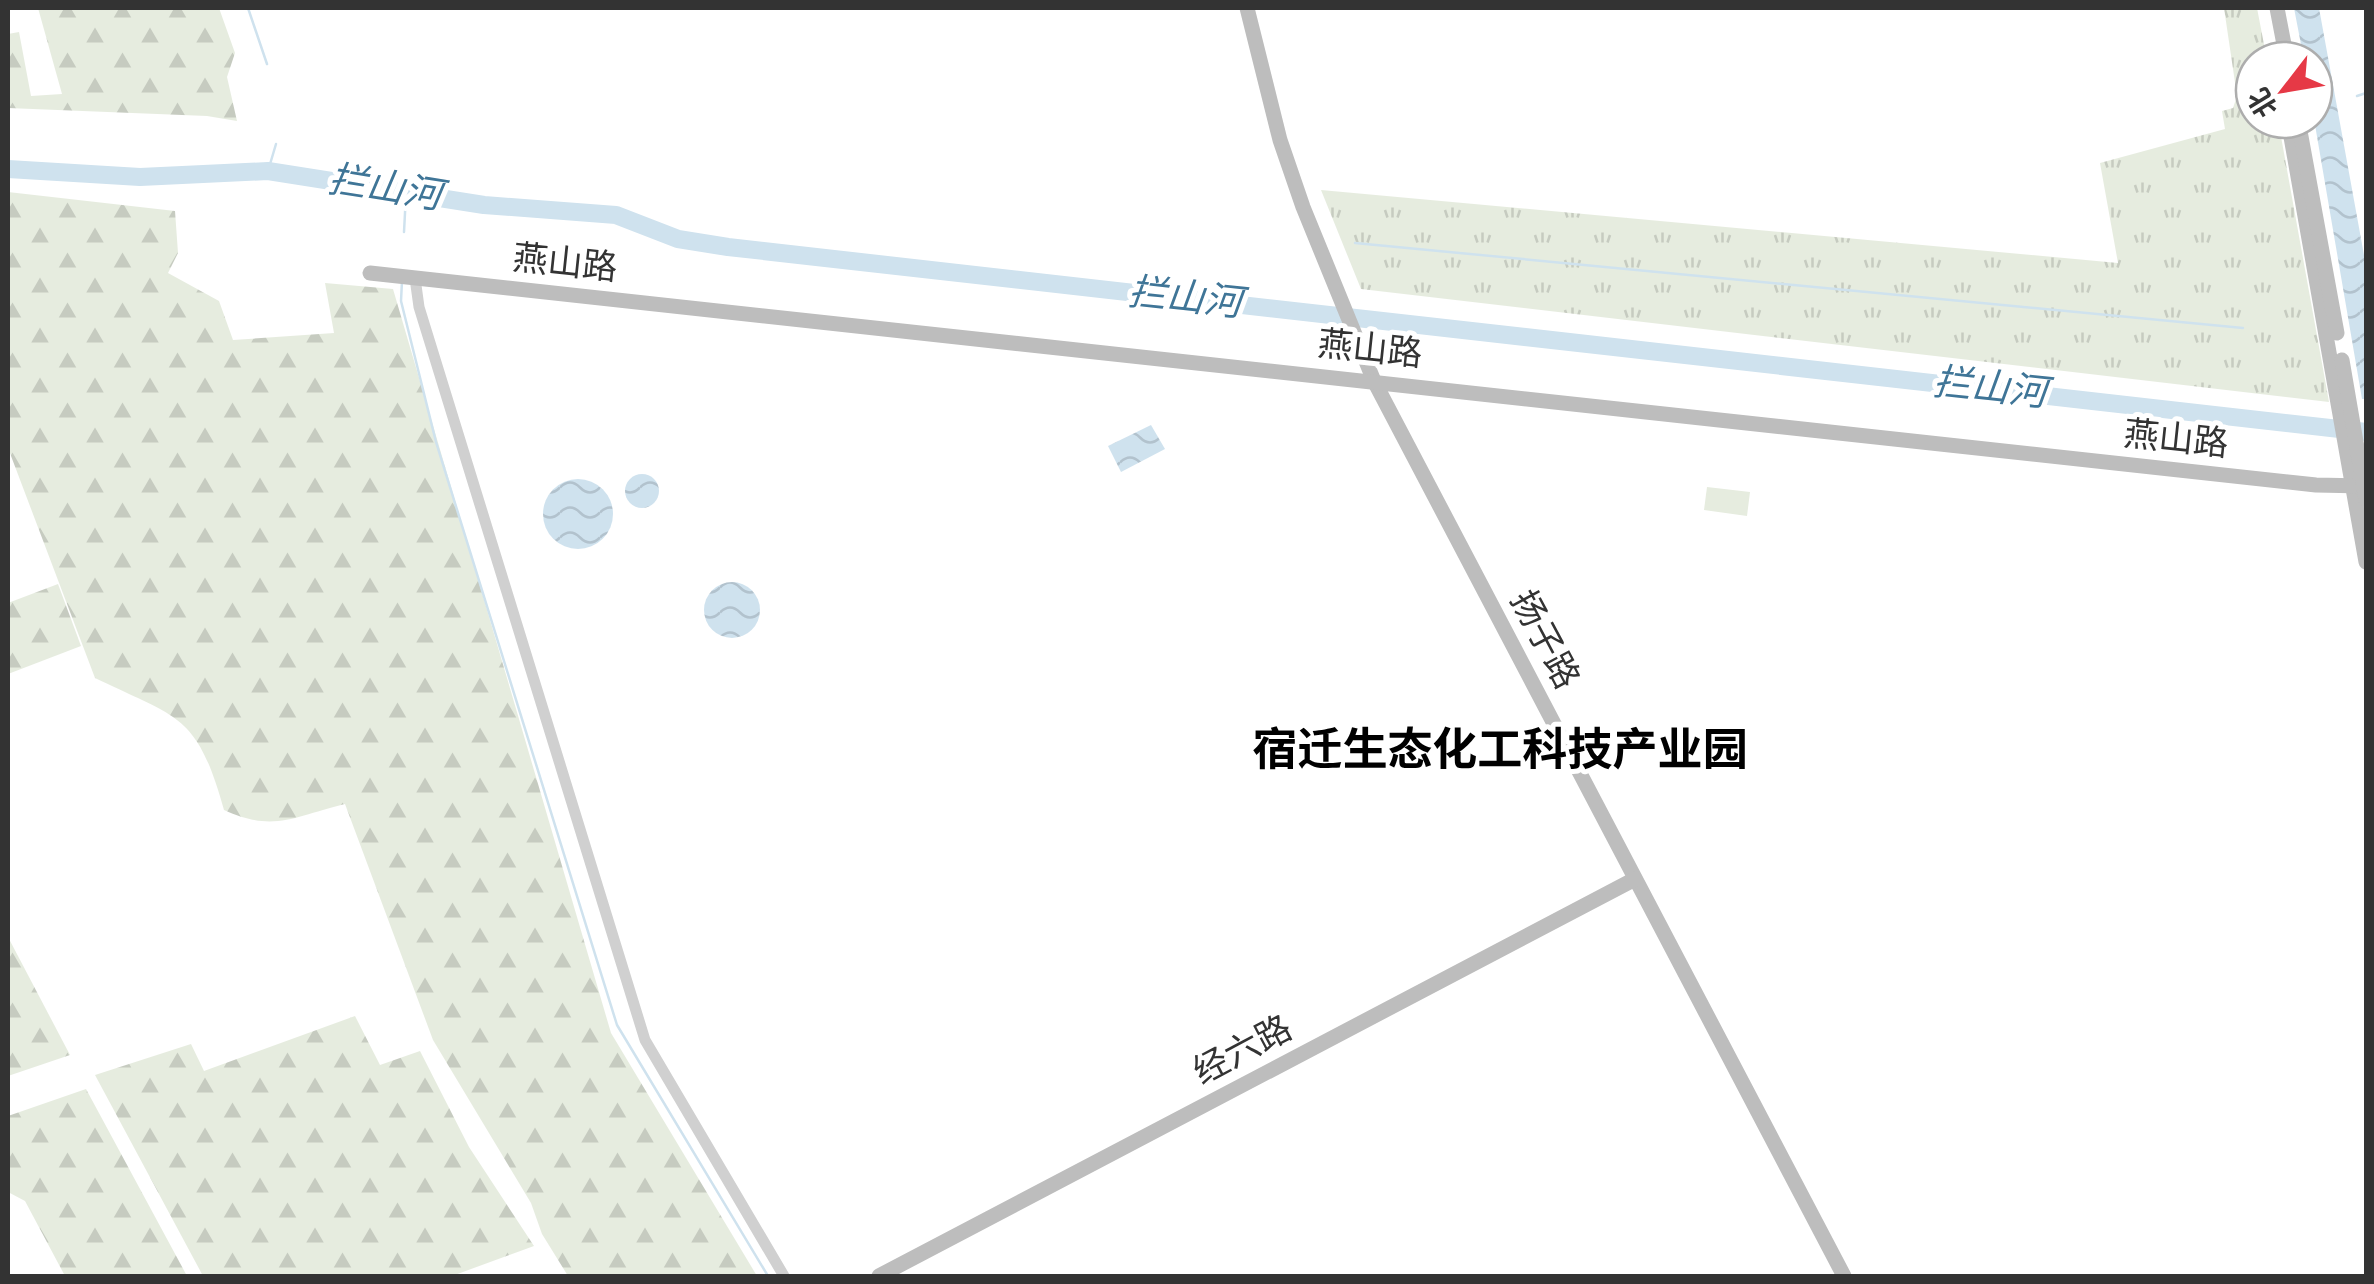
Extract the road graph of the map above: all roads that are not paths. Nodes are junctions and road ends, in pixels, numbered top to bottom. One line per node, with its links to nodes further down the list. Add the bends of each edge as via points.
1 (1247, 8): 10 (street, 扬子路, via 1280,140)
2 (2267, 8): 4 (street)
3 (2277, 8): 5 (street)
4 (2273, 40)
5 (2283, 40)
6 (2292, 140): 11 (street)
7 (2301, 140): 11 (street)
8 (370, 273): 9 (street, 燕山路)
9 (407, 277): 10 (street, 燕山路); 15 (street, via 645,1040)
10 (1374, 381): 12 (street, 燕山路); 14 (street, 扬子路)
11 (2344, 400): 12 (street)
12 (2361, 491): 13 (street)
13 (2366, 562)
14 (1635, 879): 16 (street, 经六路); 17 (street, 扬子路)
15 (784, 1276)
16 (879, 1276)
17 (1844, 1276)

